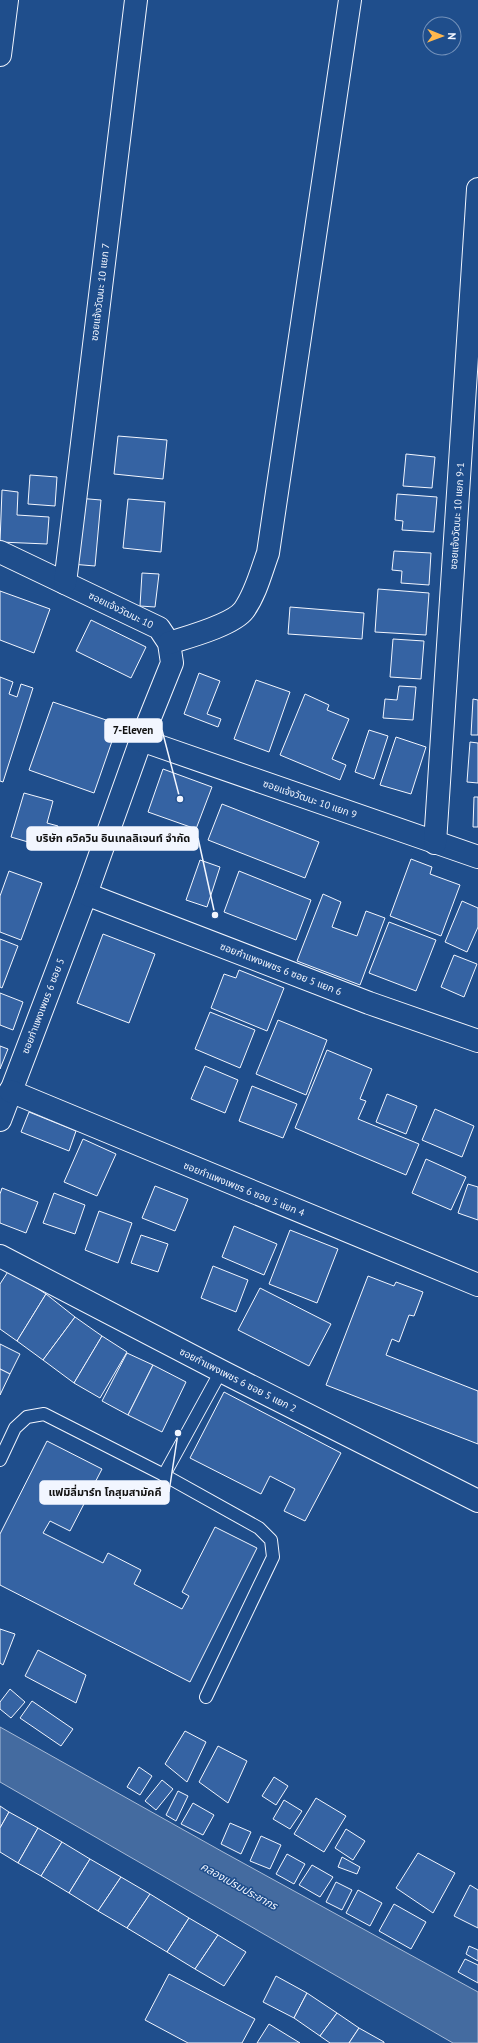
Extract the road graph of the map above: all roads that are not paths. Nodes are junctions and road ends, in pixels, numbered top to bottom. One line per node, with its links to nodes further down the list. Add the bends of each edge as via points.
1 (7, 0): 4 (street)
2 (136, 0): 7 (street, ซอยแจ้งวัฒนะ 10 แยก 7)
3 (350, 0): 8 (street, via 268,553 244,611 220,626)
4 (0, 55)
5 (478, 190): 10 (street, ซอยแจ้งวัฒนะ 10 แยก 9-1)
6 (0, 552): 7 (street, ซอยแจ้งวัฒนะ 10)
7 (65, 583): 8 (street, ซอยแจ้งวัฒนะ 10, via 158,628)
8 (169, 643): 9 (street, ซอยแจ้งวัฒนะ 10, via 172,663)
9 (141, 740): 10 (street, ซอยแจ้งวัฒนะ 10 แยก 9); 12 (street, ซอยแจ้งวัฒนะ 10)
10 (435, 843): 11 (street, ซอยแจ้งวัฒนะ 10 แยก 9)
11 (478, 857)
12 (86, 894): 13 (street, ซอยกำแพงเพชร 6 ซอย 5 แยก 6, via 369,1003); 14 (street, ซอยกำแพงเพชร 6 ซอย 5)
13 (478, 1041)
14 (10, 1091): 15 (street, ซอยกำแพงเพชร 6 ซอย 5); 17 (street, ซอยกำแพงเพชร 6 ซอย 5 แยก 4)
15 (0, 1120)
16 (0, 1256): 18 (street, ซอยกำแพงเพชร 6 ซอย 5 แยก 2)
17 (478, 1285)
18 (221, 1371): 20 (lane); 21 (street, ซอยกำแพงเพชร 6 ซอย 5 แยก 2)
19 (0, 1460): 20 (lane, via 15,1428 27,1417 44,1414)
20 (164, 1475): 22 (lane, via 259,1528 272,1540 273,1557)
21 (478, 1501)
22 (206, 1697)

